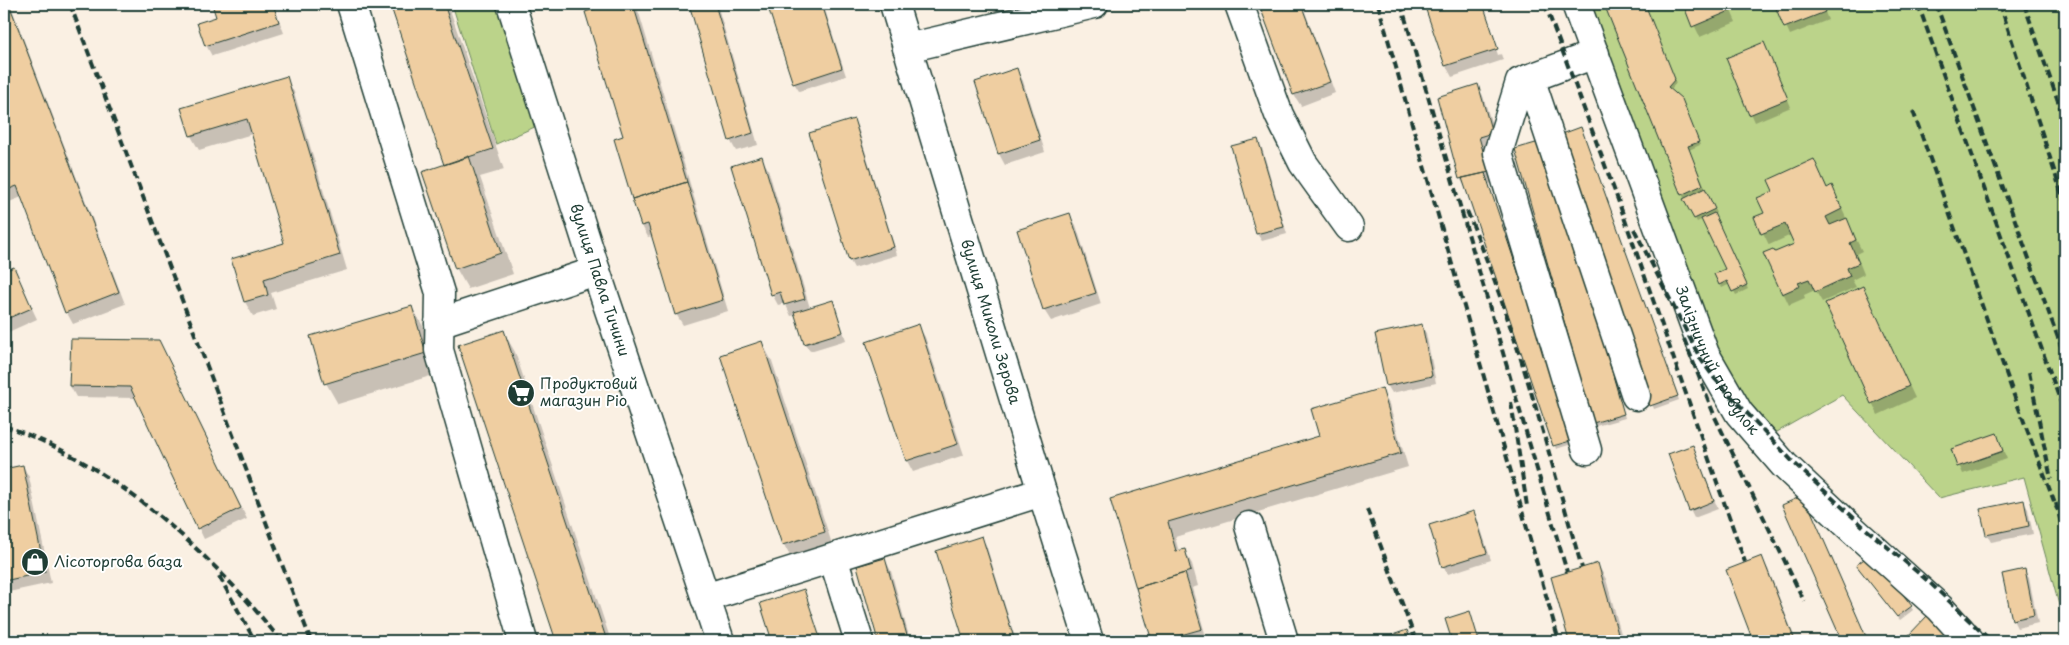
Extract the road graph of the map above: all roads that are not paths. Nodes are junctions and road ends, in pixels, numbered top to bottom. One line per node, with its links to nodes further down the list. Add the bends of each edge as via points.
1 (351, 4): 12 (street, via 440,294)
2 (511, 4): 11 (street, вулиця Павла Тичини)
3 (894, 4): 7 (street, вулиця Миколи Зерова)
4 (1094, 4): 7 (street)
5 (1239, 4): 10 (street, via 1279,115 1303,163)
6 (1576, 4): 8 (street, Залізничний провулок)
7 (907, 48): 15 (street, вулиця Миколи Зерова)
8 (1595, 54): 9 (street); 24 (street, Залізничний провулок, via 1705,354 1739,413 1784,465 1940,608)
9 (1530, 78): 13 (street); 14 (street, via 1520,82 1498,153)
10 (1349, 227)
11 (596, 271): 12 (street); 18 (street, вулиця Павла Тичини)
12 (439, 323): 19 (street, via 439,350)
13 (1636, 396)
14 (1587, 450)
15 (1042, 492): 17 (street); 22 (street, вулиця Миколи Зерова)
16 (1249, 526): 23 (street)
17 (834, 558): 18 (street); 21 (street)
18 (706, 598): 20 (street, вулиця Павла Тичини)
19 (523, 641)
20 (720, 641)
21 (859, 641)
22 (1089, 641)
23 (1284, 641)
24 (1970, 641)

